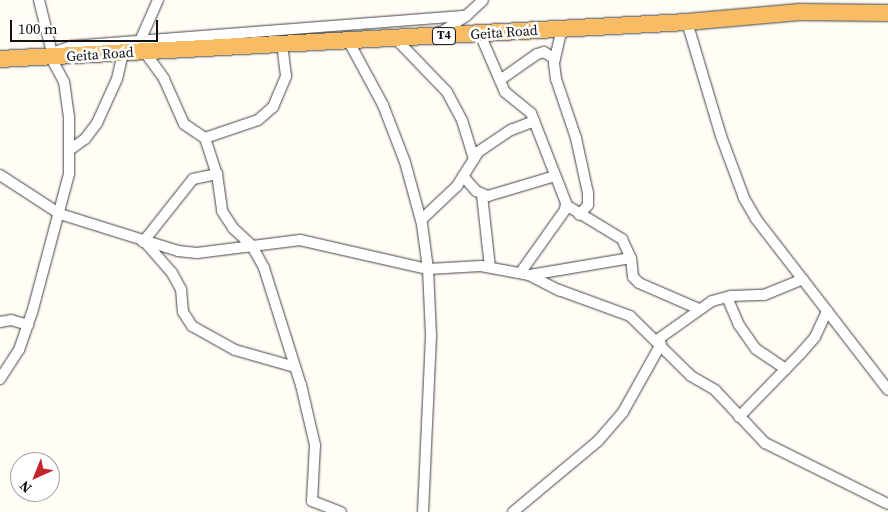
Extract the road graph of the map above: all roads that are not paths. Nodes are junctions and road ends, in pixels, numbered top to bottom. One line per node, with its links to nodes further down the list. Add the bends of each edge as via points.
1 (39, 0): 15 (street)
2 (158, 0): 13 (street)
3 (483, 0): 5 (street)
4 (888, 13): 6 (highway, Geita Road / T4, via 800,12)
5 (466, 16): 9 (street); 13 (street)
6 (687, 22): 7 (highway, Geita Road / T4); 38 (street, via 721,136 744,198)
7 (562, 28): 8 (highway, Geita Road / T4); 16 (street)
8 (480, 34): 9 (highway, Geita Road / T4); 18 (street)
9 (435, 36): 10 (highway, Geita Road / T4)
10 (395, 38): 11 (highway, Geita Road / T4); 22 (street, via 447,92 462,120)
11 (348, 40): 12 (highway, Geita Road / T4); 31 (street, via 383,105 405,162)
12 (282, 44): 13 (highway, Geita Road / T4); 20 (street, via 286,76 273,107 258,120)
13 (142, 46): 14 (highway, Geita Road / T4); 15 (street, via 72,46); 20 (street, via 164,79 180,119)
14 (123, 53): 15 (highway, Geita Road / T4); 21 (street, via 117,79 97,123 80,144)
15 (52, 55): 17 (highway, Geita Road / T4); 21 (street, via 64,82)
16 (555, 58): 18 (street, via 544,52 537,54); 30 (street, via 556,79 576,138 588,193 588,205)
17 (1, 59)
18 (500, 80): 19 (street, via 506,92 528,108)
19 (534, 121): 22 (street, via 494,140); 26 (street)
20 (205, 138): 23 (street)
21 (71, 149): 29 (street)
22 (474, 159): 25 (street)
23 (217, 174): 32 (street, via 193,180); 33 (street, via 222,211 233,228)
24 (0, 175): 29 (street)
25 (463, 176): 27 (street); 31 (street, via 451,193)
26 (555, 176): 27 (street, via 499,194); 28 (street)
27 (482, 195): 35 (street)
28 (566, 205): 30 (street); 37 (street)
29 (60, 214): 32 (street); 43 (street)
30 (579, 214): 34 (street, via 616,233)
31 (421, 220): 36 (street)
32 (144, 242): 33 (street, via 197,253); 45 (street, via 172,272 181,290 183,312 192,326 235,350)
33 (252, 246): 36 (street, via 300,240); 45 (street, via 264,268)
34 (631, 258): 37 (street); 40 (street, via 633,277 639,283)
35 (490, 267): 36 (street); 37 (street)
36 (428, 269): 52 (street, via 431,357)
37 (525, 273): 44 (street, via 559,290 619,310)
38 (803, 279): 39 (street, via 764,295); 41 (street)
39 (727, 297): 40 (street); 46 (street, via 739,325 756,349)
40 (699, 309): 44 (street)
41 (827, 312): 46 (street, via 815,337); 48 (street)
42 (0, 322): 43 (street, via 11,320)
43 (28, 325): 47 (street, via 19,350)
44 (659, 342): 49 (street, via 691,376 715,390); 53 (street, via 624,412 598,440)
45 (295, 367): 51 (street, via 316,445 312,501)
46 (786, 369): 49 (street)
47 (0, 378)
48 (888, 390)
49 (739, 417): 50 (street, via 766,443)
50 (888, 504)
51 (341, 512)
52 (423, 512)
53 (513, 512)

